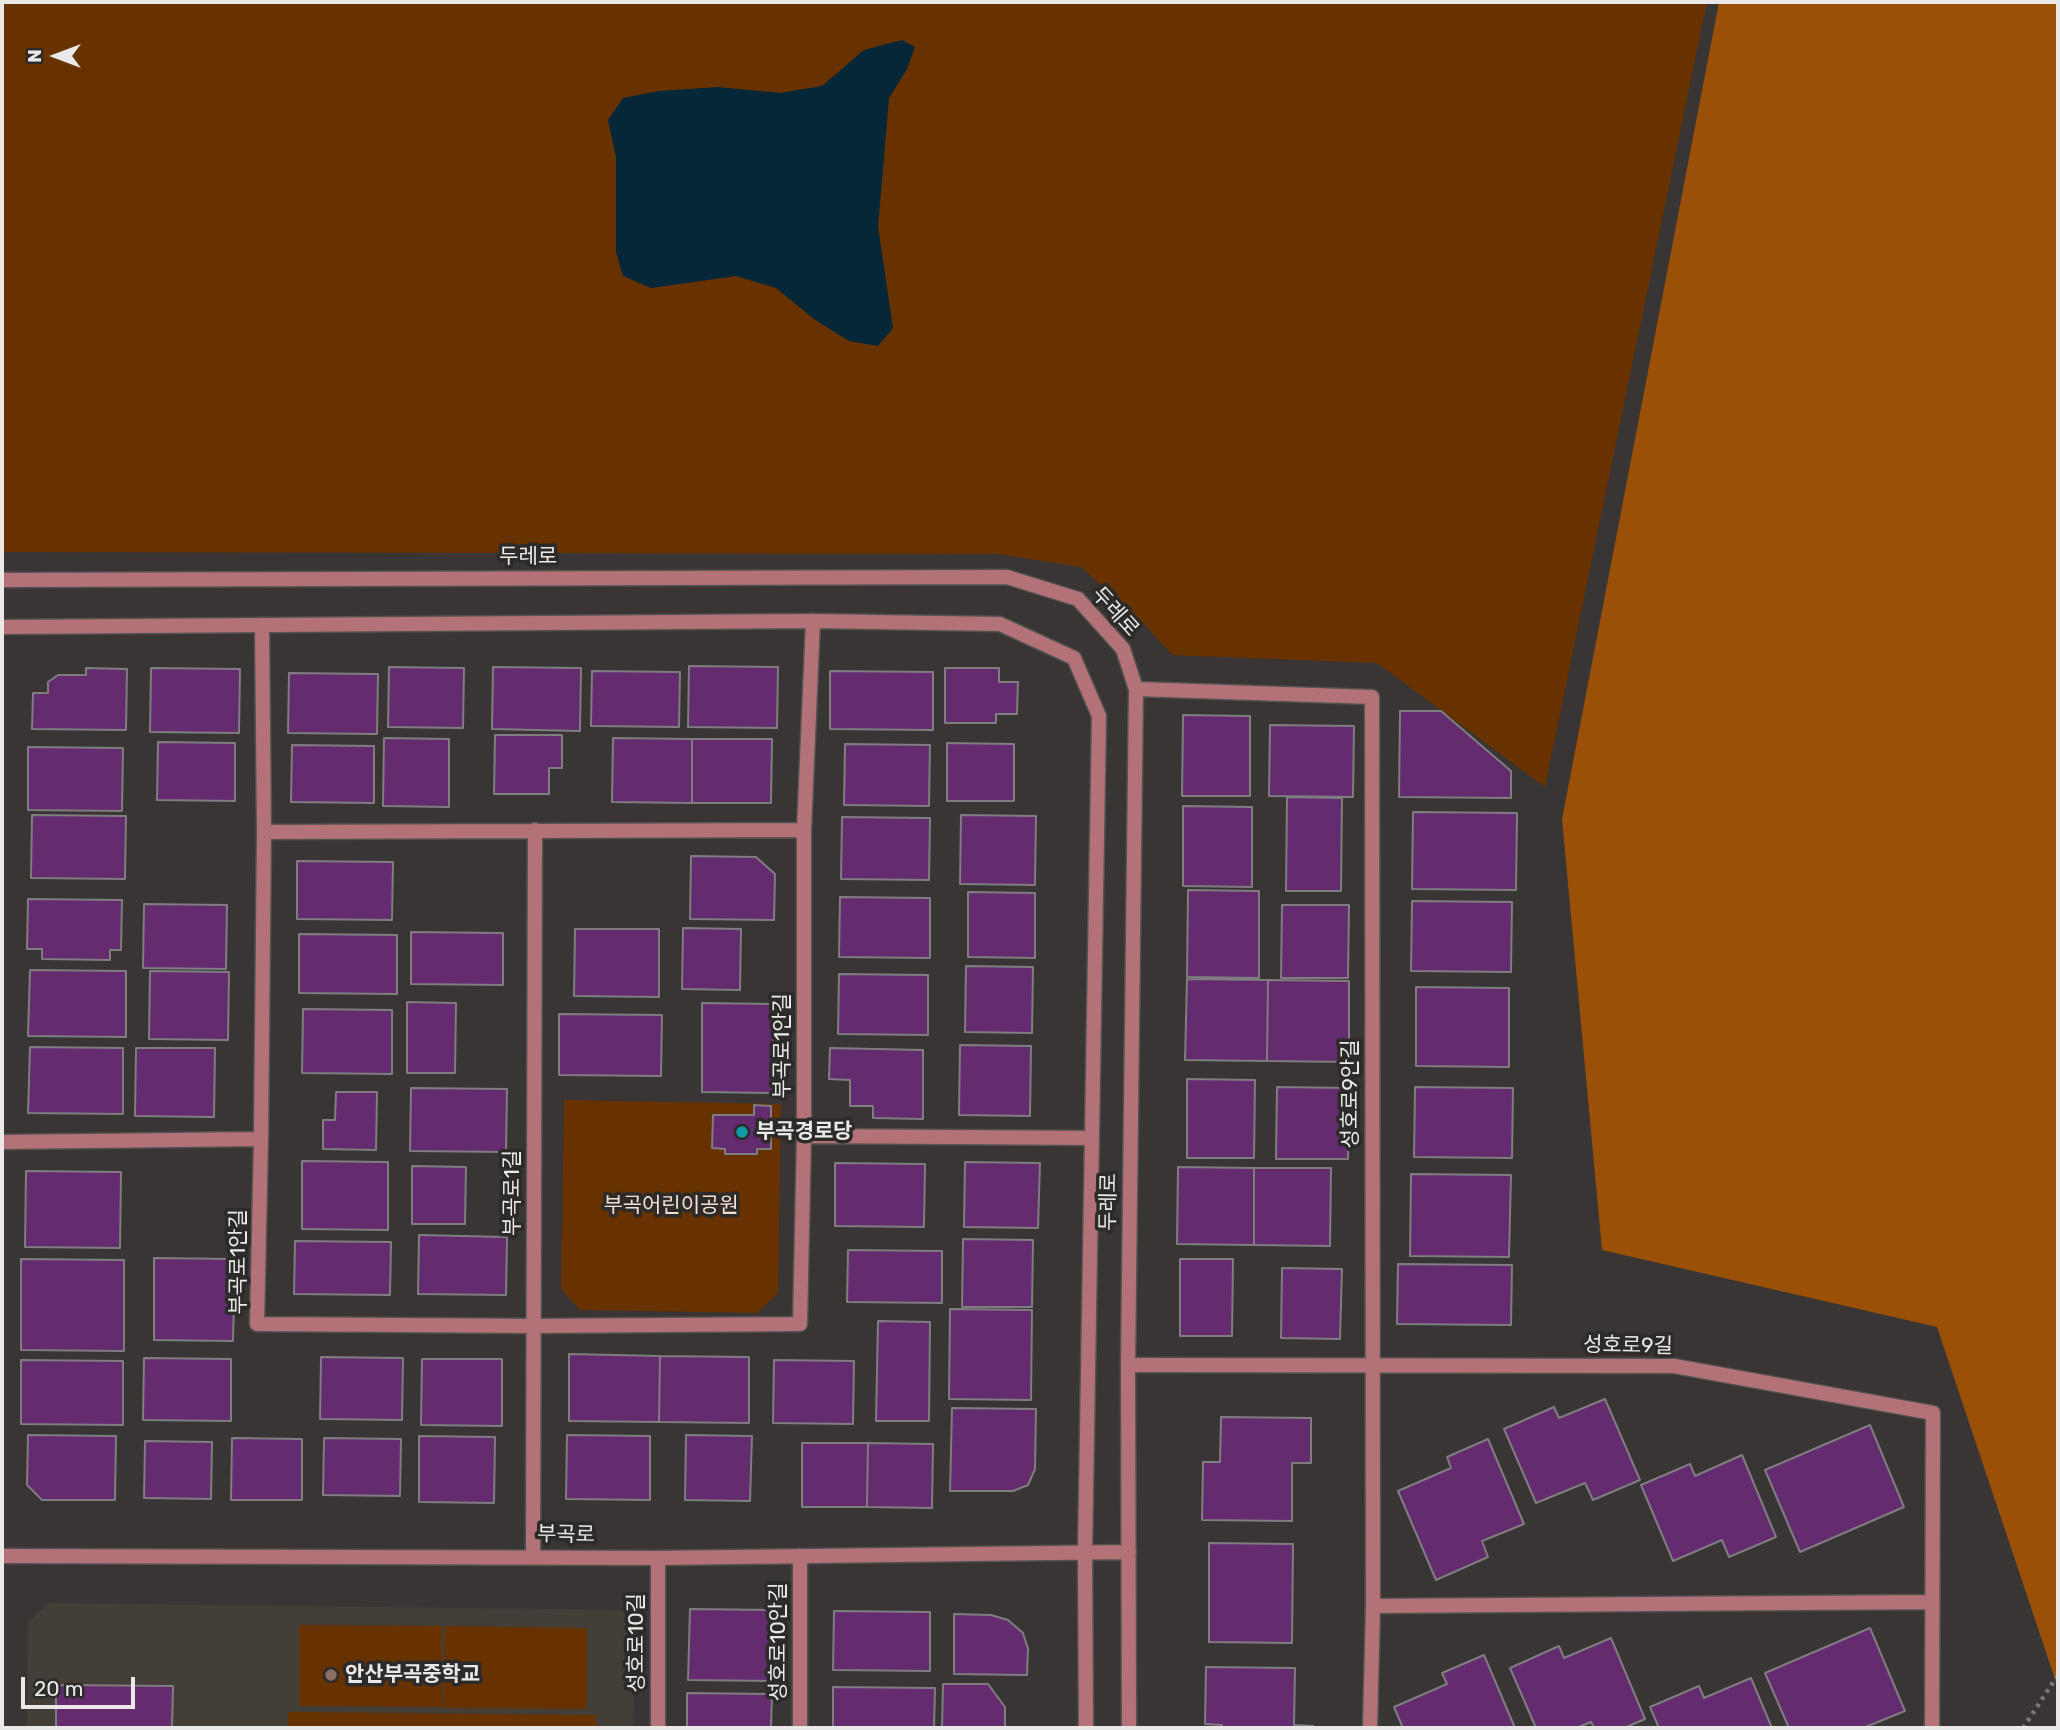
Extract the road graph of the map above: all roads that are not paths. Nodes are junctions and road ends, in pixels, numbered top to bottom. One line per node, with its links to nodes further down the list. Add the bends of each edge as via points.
1 (2, 580): 5 (street, 두레로, via 1007,577 1078,598 1123,649)
2 (813, 621): 3 (street, 두레로); 7 (street, 부곡로1안길); 10 (street, 두레로, via 1000,624 1074,658 1099,716)
3 (262, 625): 4 (street, 두레로); 8 (street, 부곡로1안길)
4 (2, 627)
5 (1136, 689): 14 (street, 두레로); 15 (street, 성호로9안길, via 1372,697)
6 (535, 830): 7 (street); 8 (street); 13 (street, 부곡로1길)
7 (804, 830): 9 (street, 부곡로1안길)
8 (264, 832): 11 (street, 부곡로1안길)
9 (804, 1136): 10 (street); 13 (street, 부곡로1안길, via 800,1324)
10 (1091, 1138): 16 (street, 두레로)
11 (261, 1139): 12 (street); 13 (street, 부곡로1안길, via 257,1324)
12 (2, 1142)
13 (534, 1326): 18 (street, 부곡로1길)
14 (1128, 1365): 15 (street, 성호로9길); 17 (street, 두레로)
15 (1371, 1365): 22 (street, 성호로9길, via 1674,1366 1933,1413); 23 (street, 성호로9안길)
16 (1085, 1552): 17 (street, 부곡로); 20 (street, 부곡로); 26 (street, 두레로)
17 (1129, 1552): 27 (street, 두레로)
18 (533, 1555): 19 (street, 부곡로); 21 (street, 부곡로)
19 (2, 1556)
20 (800, 1556): 21 (street, 부곡로); 25 (street, 성호로10안길)
21 (658, 1558): 24 (street, 성호로10길)
22 (1932, 1602): 23 (street); 29 (street, 성호로9길)
23 (1373, 1605): 28 (street, 성호로9안길)
24 (658, 1728)
25 (800, 1728)
26 (1086, 1728)
27 (1129, 1728)
28 (1370, 1728)
29 (1932, 1728)

